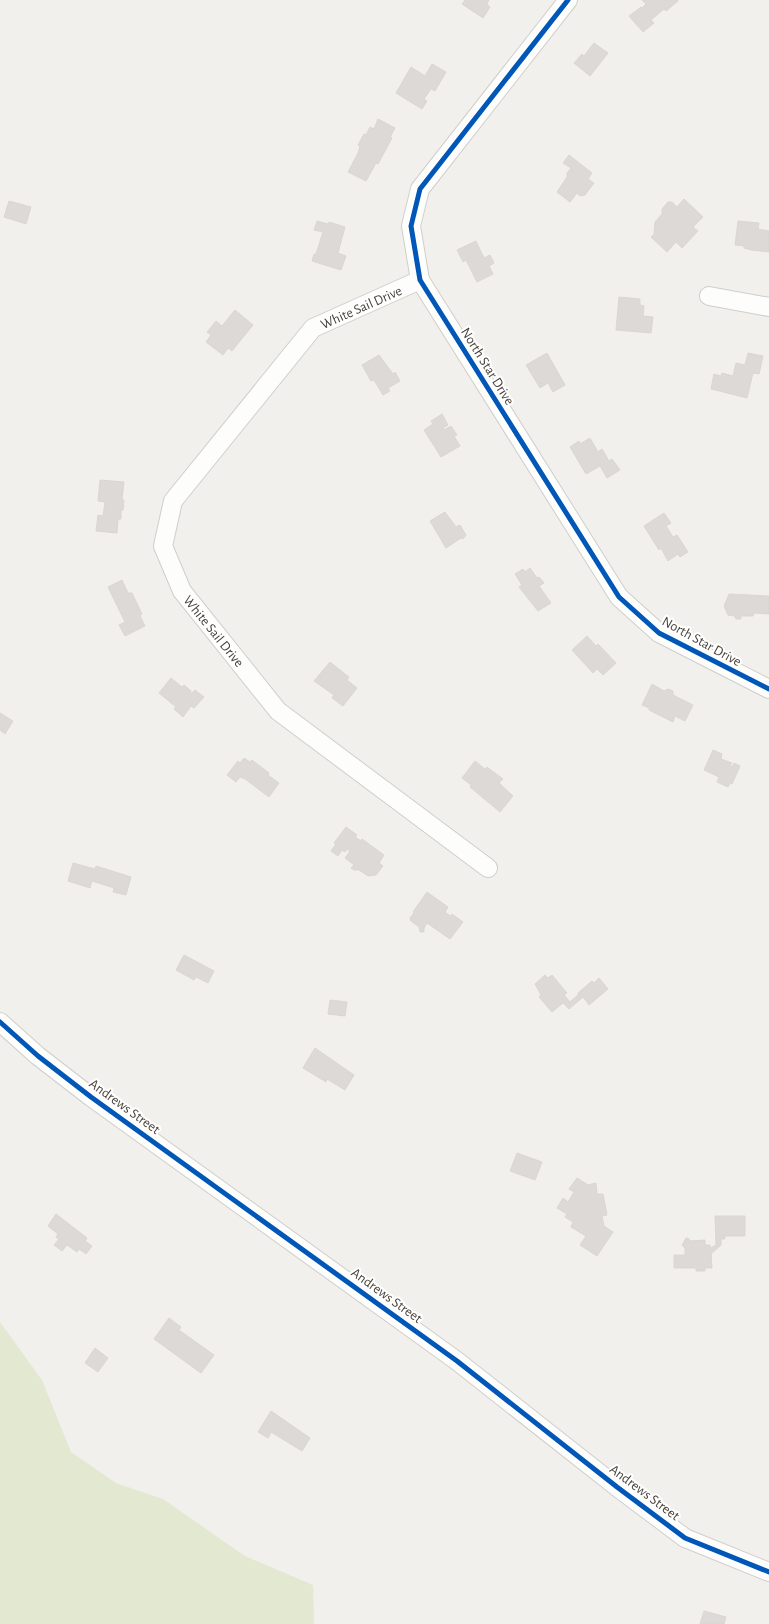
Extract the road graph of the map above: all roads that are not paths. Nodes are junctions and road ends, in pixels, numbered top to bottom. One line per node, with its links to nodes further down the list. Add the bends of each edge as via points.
1 (568, 0): 2 (street, North Star Drive, via 420,189 411,226)
2 (420, 280): 5 (street, North Star Drive, via 619,597 659,633); 6 (street, White Sail Drive, via 313,328 172,501 163,546 182,592 278,711)
3 (709, 296): 4 (street)
4 (769, 307)
5 (769, 689)
6 (488, 868)
7 (0, 1022): 8 (street, Andrews Street, via 38,1056 91,1097 457,1361 685,1538)
8 (769, 1572)

